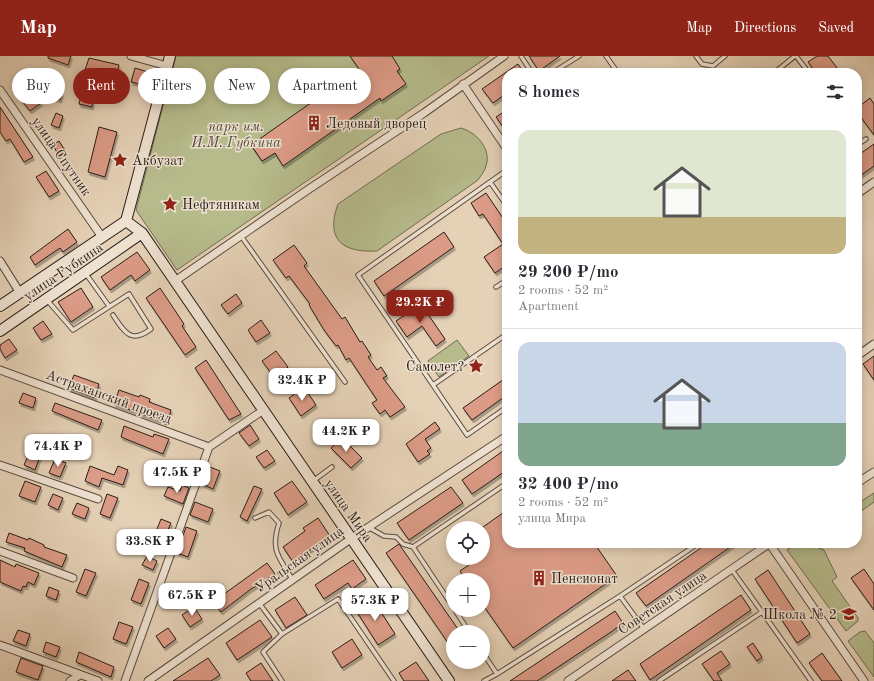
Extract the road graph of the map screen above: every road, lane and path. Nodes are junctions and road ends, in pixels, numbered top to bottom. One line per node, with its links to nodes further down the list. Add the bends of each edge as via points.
1 (131, 56): 10 (street)
2 (170, 56): 10 (street)
3 (504, 56): 16 (street)
4 (521, 56): 11 (lane)
5 (579, 56): 12 (lane)
6 (606, 56): 13 (lane)
7 (696, 56): 8 (lane, via 702,64 713,66)
8 (725, 56)
9 (795, 56): 14 (lane); 15 (lane)
10 (167, 66): 26 (street)
11 (529, 68)
12 (560, 68)
13 (614, 68)
14 (780, 68)
15 (805, 68)
16 (462, 84): 20 (street); 28 (street, via 424,113)
17 (0, 90): 29 (street, улица Спутник)
18 (866, 139): 19 (lane)
19 (862, 140)
20 (502, 142)
21 (502, 174): 22 (lane)
22 (490, 182): 25 (lane); 46 (lane, via 358,275)
23 (874, 182): 24 (street)
24 (862, 190)
25 (502, 199)
26 (126, 221): 27 (street, улица Мира); 29 (street, улица Губкина)
27 (142, 233): 31 (street, улица Губкина); 32 (street, улица Мира)
28 (241, 236): 32 (street); 45 (lane)
29 (102, 237): 35 (street, улица Губкина)
30 (0, 261): 35 (street)
31 (86, 274): 36 (street, улица Губкина); 38 (lane)
32 (175, 281): 48 (street, улица Мира)
33 (502, 283): 34 (lane)
34 (496, 287)
35 (20, 293): 37 (street, улица Губкина)
36 (46, 299): 38 (lane, via 73,330); 40 (street, улица Губкина)
37 (0, 306)
38 (109, 306): 39 (lane, via 129,294 151,329 141,336 130,336)
39 (113, 315)
40 (0, 331)
41 (502, 337): 46 (lane)
42 (874, 344): 43 (street)
43 (862, 352)
44 (0, 370): 50 (street, Астраханский проезд)
45 (345, 382)
46 (433, 385): 47 (lane, via 467,435)
47 (502, 410)
48 (262, 411): 50 (street); 55 (street, улица Мира)
49 (502, 439): 59 (street, Уральская улица)
50 (209, 447): 81 (street)
51 (0, 465): 57 (street)
52 (332, 467): 55 (lane)
53 (874, 472): 54 (street)
54 (862, 480)
55 (312, 481): 60 (street, улица Мира)
56 (502, 486): 61 (lane)
57 (98, 499)
58 (254, 518): 68 (lane, via 269,512 279,524 276,552)
59 (368, 527): 60 (street, Уральская улица); 61 (lane, via 384,536 396,537 403,544)
60 (352, 538): 68 (street, Уральская улица); 85 (street, улица Мира)
61 (413, 547): 69 (lane)
62 (692, 548): 70 (lane)
63 (762, 548): 66 (street, Советская улица)
64 (772, 548): 90 (street)
65 (0, 551): 67 (street)
66 (732, 570): 72 (lane); 73 (street, Советская улица)
67 (73, 578)
68 (292, 579): 71 (street, Уральская улица)
69 (446, 596)
70 (620, 596): 73 (lane); 77 (lane)
71 (259, 603): 74 (lane); 82 (street, Уральская улица)
72 (762, 612): 88 (lane); 89 (lane)
73 (644, 629): 87 (street, Советская улица)
74 (282, 634): 83 (lane, via 263,652); 84 (lane, via 338,599)
75 (0, 645): 78 (street)
76 (490, 664): 77 (lane)
77 (497, 674): 86 (lane)
78 (80, 675): 79 (street); 80 (street)
79 (70, 681)
80 (98, 681)
81 (125, 681)
82 (148, 681)
83 (282, 681)
84 (394, 681)
85 (449, 681)
86 (484, 681)
87 (568, 681)
88 (659, 681)
89 (811, 681)
90 (864, 681)

